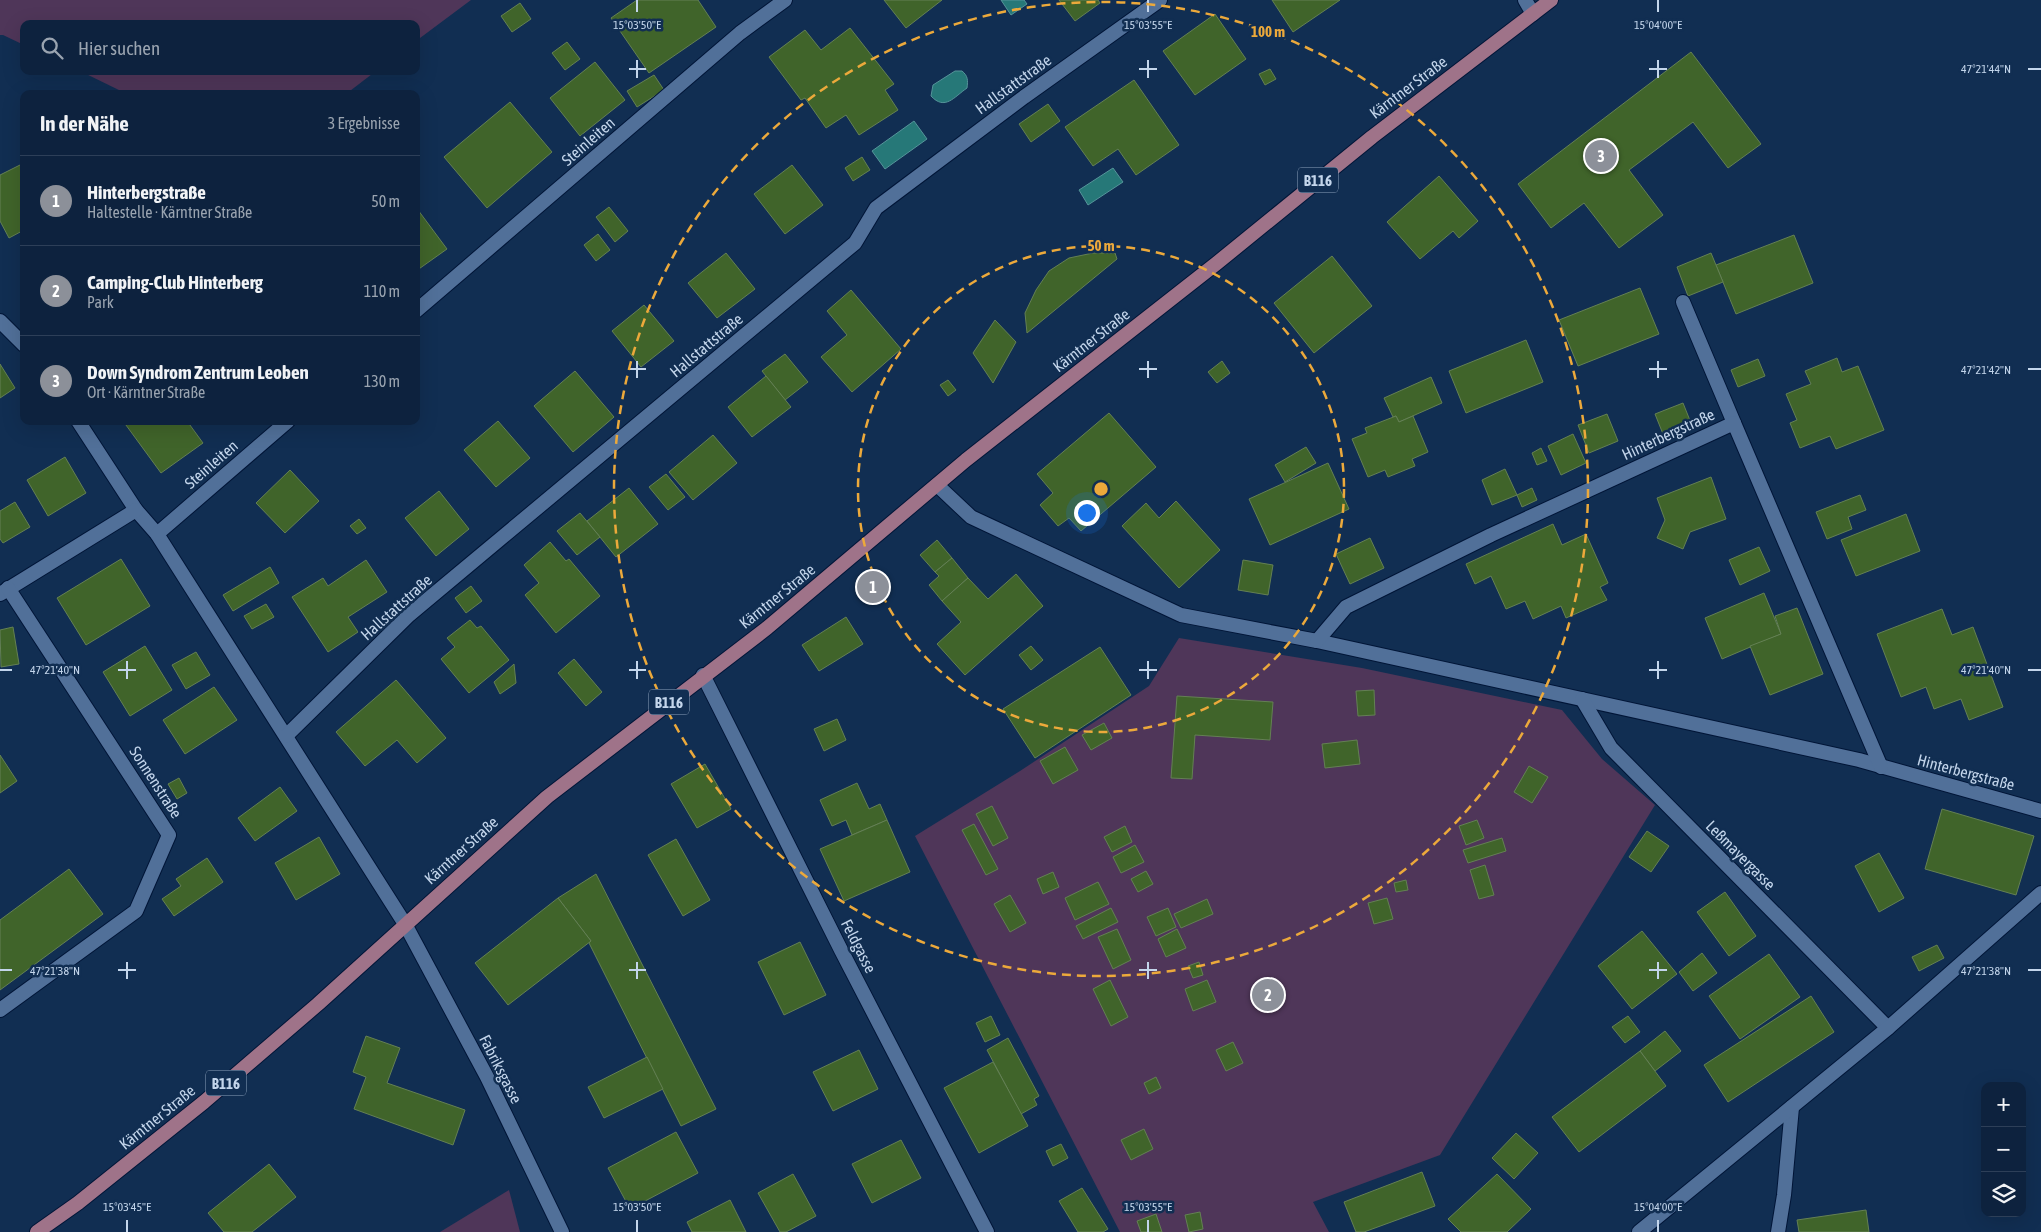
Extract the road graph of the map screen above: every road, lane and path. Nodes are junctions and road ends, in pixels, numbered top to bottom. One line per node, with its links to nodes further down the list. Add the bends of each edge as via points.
1 (785, 0): 7 (street, Steinleiten, via 740,33)
2 (1160, 0): 20 (street, Hallstattstraße, via 876,208 855,243 410,615)
3 (1524, 0): 5 (street)
4 (1550, 0): 5 (main road, Kärntner Straße / B116)
5 (1533, 14): 13 (main road, Kärntner Straße / B116, via 1372,137)
6 (1683, 302): 10 (street)
7 (420, 308)
8 (0, 321): 9 (street)
9 (20, 341)
10 (1734, 423): 17 (street, Hinterbergstraße, via 1346,607); 21 (street, Hinterbergstraße)
11 (81, 425): 14 (street)
12 (283, 425): 15 (street, Steinleiten)
13 (937, 484): 17 (street, Hinterbergstraße, via 971,517 1181,615); 18 (main road, Kärntner Straße / B116, via 767,628)
14 (136, 510): 15 (street); 16 (street, Sonnenstraße)
15 (157, 534): 20 (street)
16 (4, 591): 25 (street, Sonnenstraße, via 170,835 136,911)
17 (1317, 641): 19 (street, Hinterbergstraße)
18 (703, 676): 24 (main road, Kärntner Straße / B116, via 547,797); 30 (street, Feldgasse)
19 (1582, 699): 21 (street, Hinterbergstraße); 26 (street, Leßmayergasse, via 1611,748)
20 (286, 736): 24 (street)
21 (1882, 767): 22 (street, Hinterbergstraße)
22 (2041, 811)
23 (2041, 893): 26 (street)
24 (405, 924): 28 (main road, Kärntner Straße / B116, via 204,1102); 29 (street, Fabriksgasse, via 487,1077)
25 (0, 1010)
26 (1888, 1028): 27 (street)
27 (1792, 1107): 31 (street); 32 (street)
28 (37, 1232)
29 (562, 1232)
30 (987, 1232)
31 (1639, 1232)
32 (1778, 1232)

